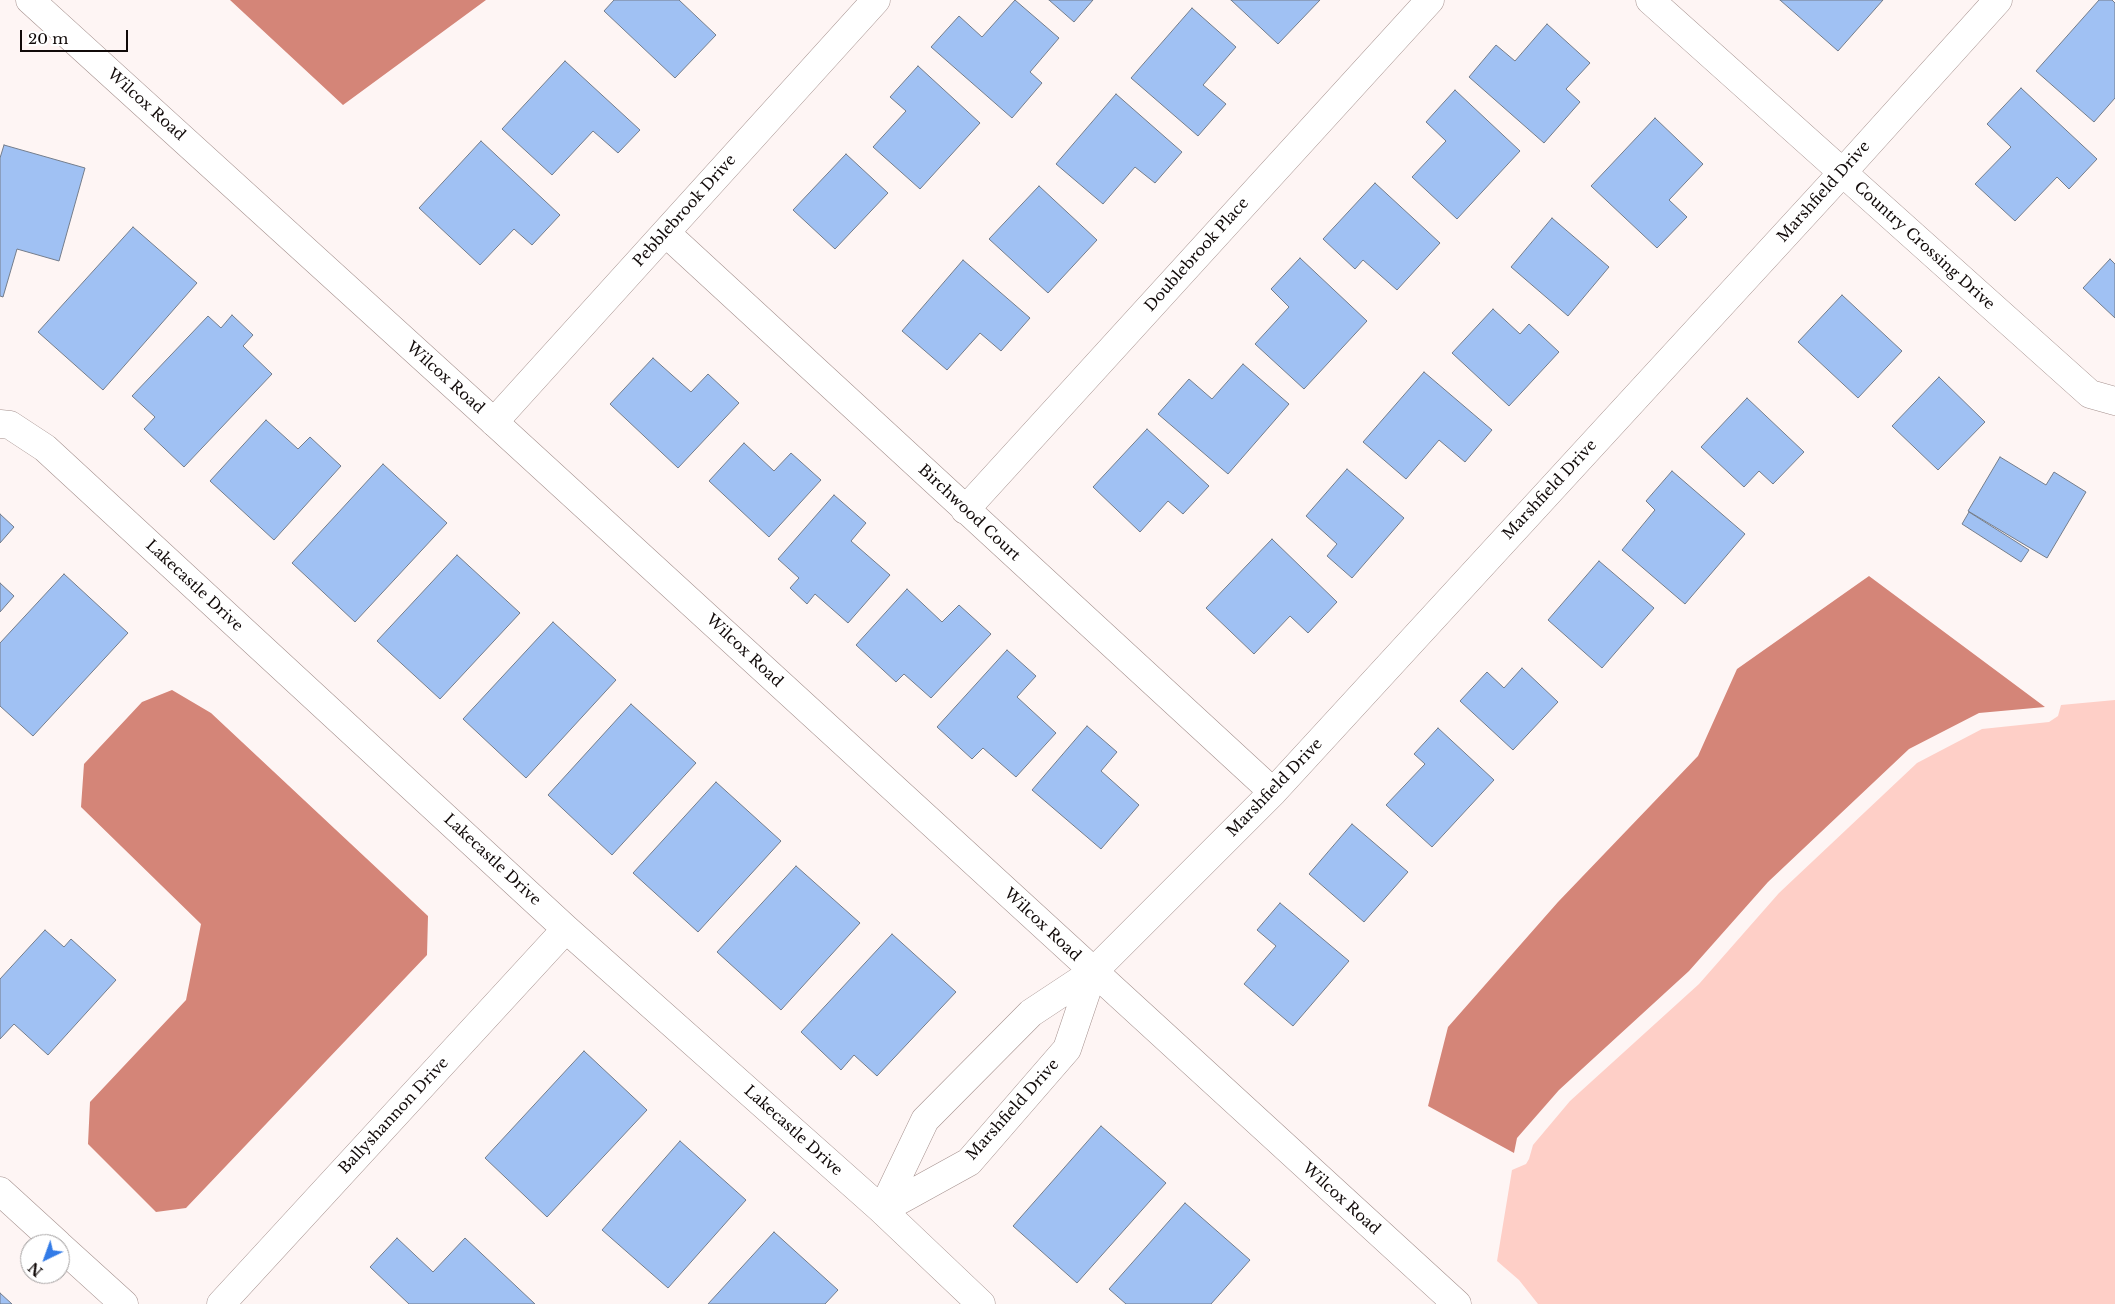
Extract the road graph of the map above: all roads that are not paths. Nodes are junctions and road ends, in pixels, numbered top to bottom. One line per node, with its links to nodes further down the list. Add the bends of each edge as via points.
1 (30, 0): 9 (street, Wilcox Road)
2 (876, 0): 7 (street, Pebblebrook Drive)
3 (1430, 0): 11 (street, Doublebrook Place)
4 (1650, 0): 6 (street, Country Crossing Drive)
5 (1998, 0): 6 (street, Marshfield Drive)
6 (1842, 173): 8 (street, Country Crossing Drive, via 2090,394); 12 (street, Marshfield Drive)
7 (666, 232): 9 (street, Pebblebrook Drive); 11 (street, Birchwood Court)
8 (2115, 401)
9 (494, 422): 14 (street, Wilcox Road)
10 (0, 424): 13 (street, Lakecastle Drive, via 10,425 45,448)
11 (965, 510): 12 (street, Birchwood Court)
12 (1273, 792): 14 (street, Marshfield Drive)
13 (566, 928): 16 (street, Lakecastle Drive); 20 (street, Ballyshannon Drive)
14 (1093, 972): 16 (street, Marshfield Drive, via 1032,1013 925,1120); 16 (street, Marshfield Drive, via 1067,1049 969,1162); 22 (street, Wilcox Road)
15 (0, 1191): 17 (street)
16 (882, 1210): 21 (street, Lakecastle Drive)
17 (47, 1234)
18 (70, 1255): 19 (street)
19 (124, 1304)
20 (222, 1304)
21 (980, 1304)
22 (1457, 1304)

